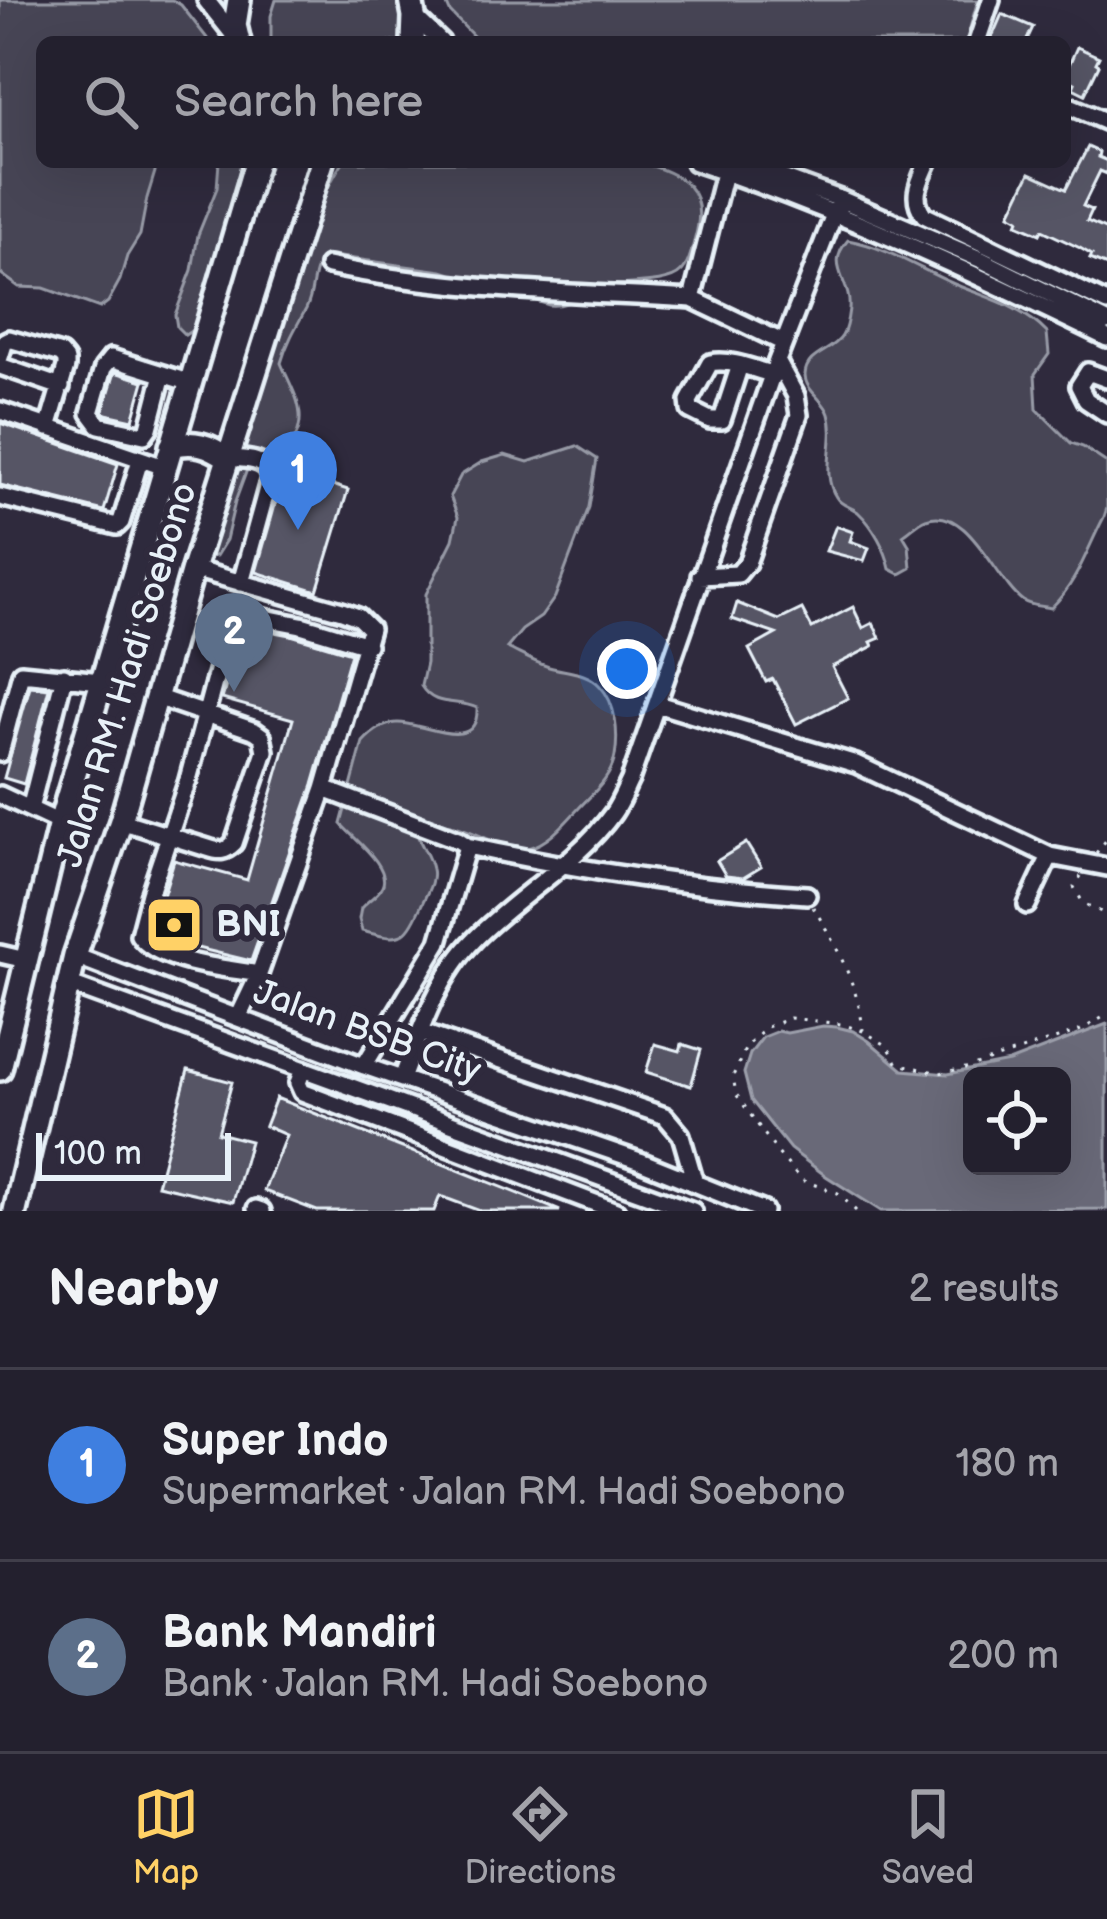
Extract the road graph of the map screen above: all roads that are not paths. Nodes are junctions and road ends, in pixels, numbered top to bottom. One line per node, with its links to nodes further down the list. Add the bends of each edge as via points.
1 (206, 0): 5 (street)
2 (239, 0): 6 (main road)
3 (991, 0): 8 (street)
4 (412, 8): 7 (street)
5 (234, 36)
6 (237, 36)
7 (436, 36)
8 (979, 36)
9 (1071, 107): 10 (street)
10 (1107, 122)
11 (254, 168): 29 (main road, Jalan RM. Hadi Soebono)
12 (320, 168): 35 (main road, Jalan RM. Hadi Soebono)
13 (729, 168): 18 (street)
14 (738, 168): 16 (street)
15 (926, 168): 19 (street, via 916,195 924,215)
16 (837, 207): 20 (street, via 982,260); 21 (street); 22 (street)
17 (328, 266): 18 (street, via 407,281)
18 (692, 299): 22 (street)
19 (1107, 303)
20 (1107, 322)
21 (1107, 338)
22 (784, 344): 26 (street)
23 (0, 357): 30 (street, via 9,339 62,354)
24 (740, 364): 26 (street)
25 (0, 366): 30 (street)
26 (775, 368): 39 (street); 39 (street, via 799,415 747,563 738,574)
27 (163, 374): 27 (street, via 144,435 94,421 106,361); 29 (street)
28 (1107, 379): 32 (street, via 1088,372 1079,386)
29 (191, 383): 34 (main road, Jalan RM. Hadi Soebono)
30 (61, 387): 33 (street)
31 (1, 411): 33 (street)
32 (1107, 414)
33 (49, 428): 36 (street)
34 (167, 456): 35 (main road, via 187,442); 36 (street); 43 (main road, Jalan RM. Hadi Soebono)
35 (228, 458): 38 (main road, Jalan RM. Hadi Soebono); 40 (street, via 263,464 271,475)
36 (140, 460): 37 (street, via 117,526)
37 (0, 497)
38 (193, 569): 40 (street); 44 (main road, Jalan RM. Hadi Soebono)
39 (700, 576): 45 (street)
40 (241, 583): 41 (street, via 358,616 370,629)
41 (367, 645): 46 (street, via 235,616); 48 (street)
42 (64, 676): 43 (street); 47 (street, via 19,675); 50 (street)
43 (100, 681): 52 (main road, Jalan RM. Hadi Soebono)
44 (156, 698): 46 (street); 51 (main road, Jalan RM. Hadi Soebono)
45 (656, 704): 55 (street, via 856,764); 56 (street, via 612,814)
46 (206, 714): 53 (street); 53 (street, via 254,730 265,751 227,850)
47 (0, 753)
48 (324, 789): 54 (street); 63 (street)
49 (0, 795): 50 (street)
50 (30, 809): 52 (street)
51 (121, 820): 53 (street); 61 (main road, Jalan RM. Hadi Soebono)
52 (60, 823): 62 (main road, Jalan RM. Hadi Soebono)
53 (169, 838): 63 (street, via 141,941 179,958)
54 (466, 846): 56 (street); 69 (street, via 439,942)
55 (1050, 856): 57 (street); 59 (street)
56 (560, 866): 58 (street); 67 (street, via 474,940)
57 (1107, 867)
58 (807, 895)
59 (1027, 905)
60 (0, 954): 62 (street)
61 (75, 956): 64 (main road, Jalan RM. Hadi Soebono); 65 (street, Jalan BSB City)
62 (26, 960): 70 (main road, Jalan RM. Hadi Soebono)
63 (259, 974): 65 (street)
64 (68, 984): 68 (street, Jalan BSB City); 80 (main road, Jalan RM. Hadi Soebono)
65 (238, 1018): 66 (street, Jalan BSB City)
66 (271, 1030): 68 (street); 69 (street, Jalan BSB City)
67 (420, 1032): 72 (street); 78 (street, via 665,1116 681,1136)
68 (262, 1054): 71 (street, Jalan BSB City)
69 (364, 1066): 72 (street, Jalan BSB City)
70 (0, 1069)
71 (303, 1069): 73 (street, Jalan BSB City); 74 (street, via 302,1092)
72 (402, 1079): 76 (street, Jalan BSB City)
73 (378, 1096): 74 (street); 75 (street, Jalan BSB City)
74 (370, 1117): 77 (street)
75 (503, 1141): 77 (street); 79 (street, Jalan BSB City)
76 (640, 1161): 78 (street, Jalan BSB City); 79 (street)
77 (496, 1165): 81 (street)
78 (695, 1183): 83 (street, Jalan BSB City)
79 (630, 1186): 81 (street); 82 (street, Jalan BSB City)
80 (15, 1211)
81 (618, 1211)
82 (693, 1211)
83 (764, 1211)

